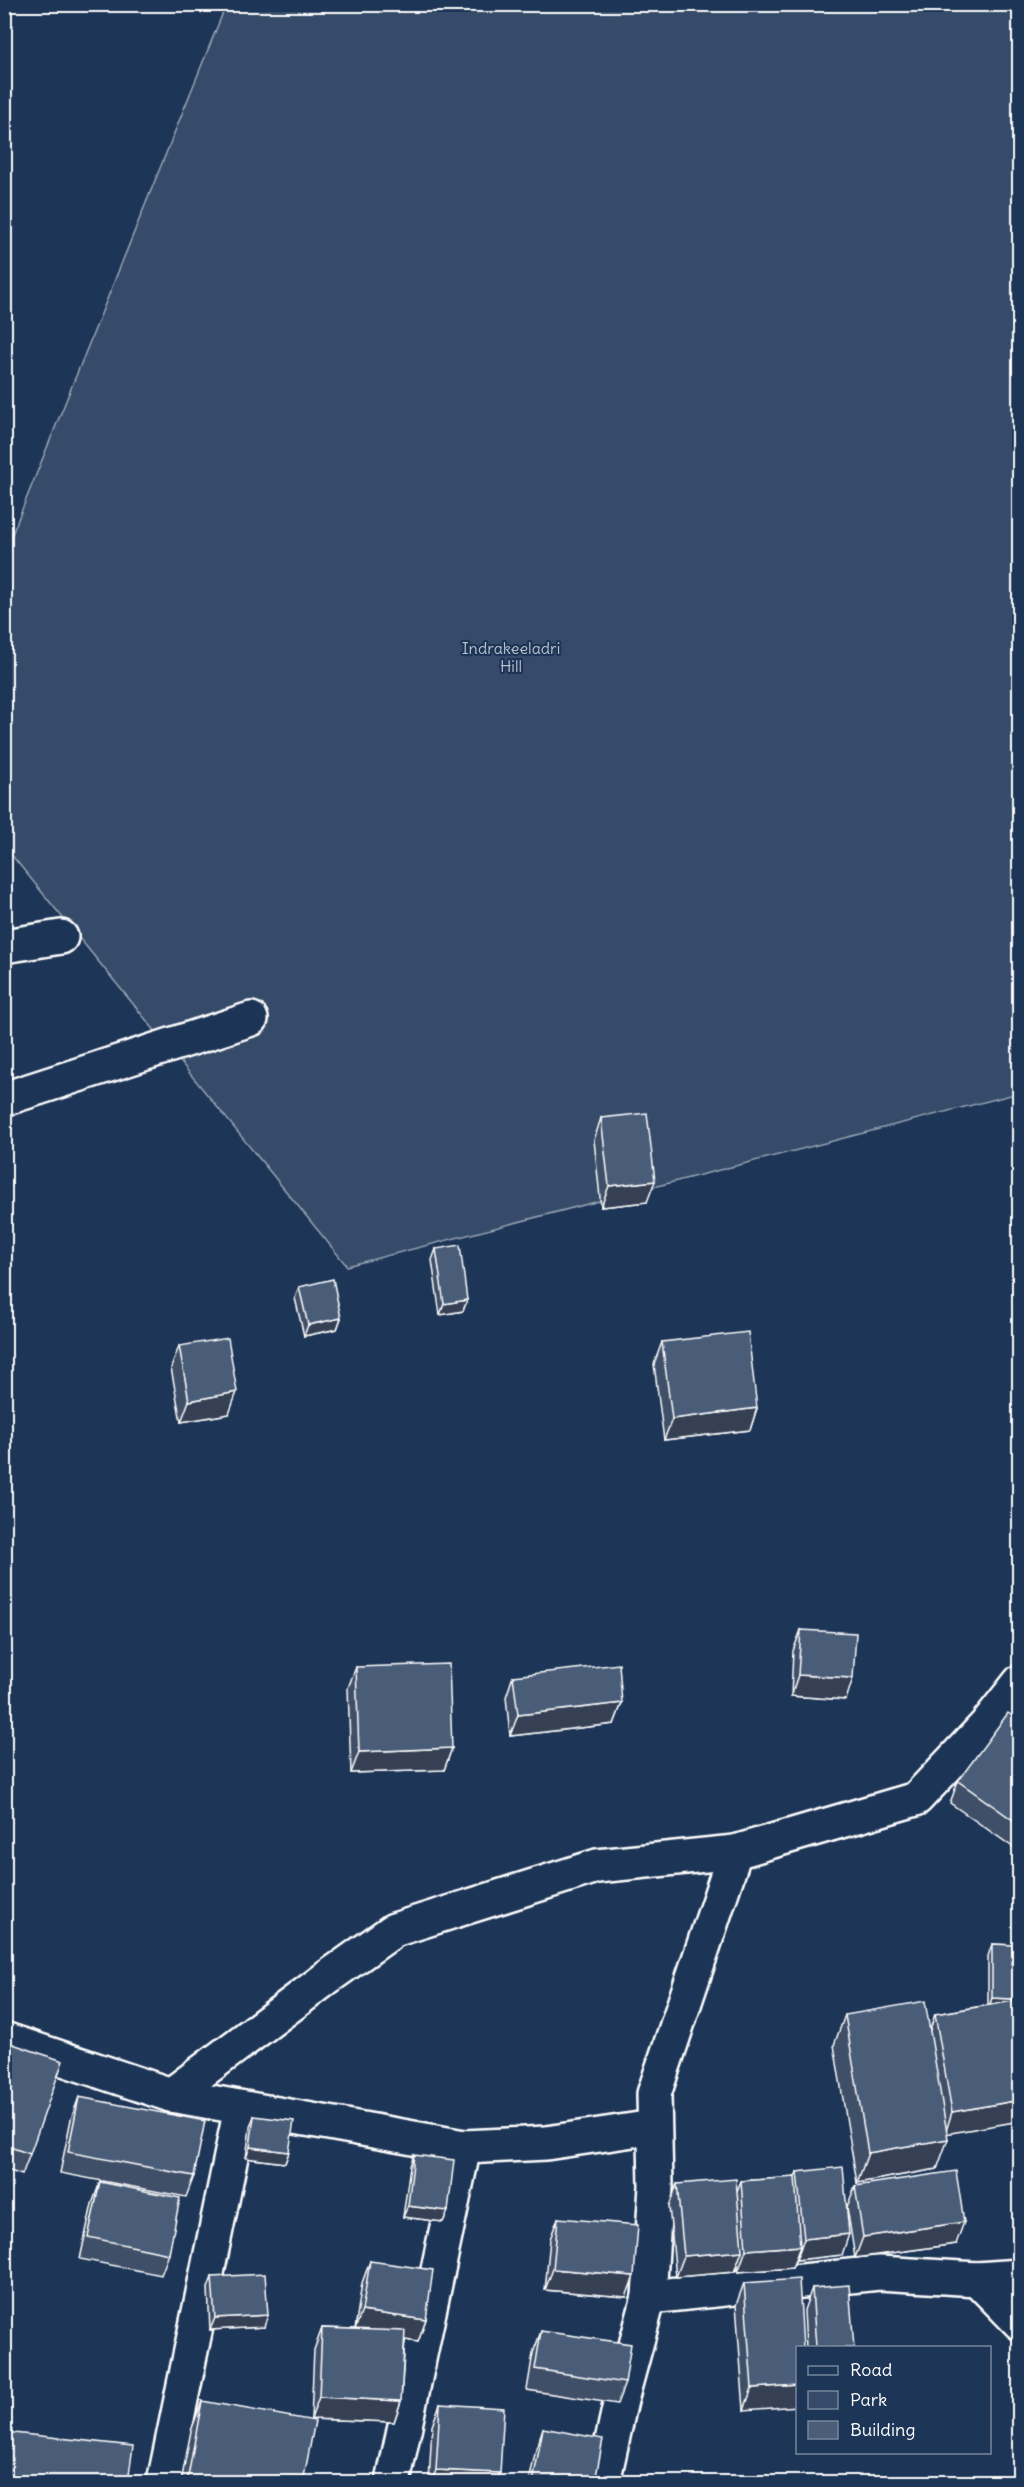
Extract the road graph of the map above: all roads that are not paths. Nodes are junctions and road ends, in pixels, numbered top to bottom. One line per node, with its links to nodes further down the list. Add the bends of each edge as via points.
1 (61, 938): 2 (street)
2 (4, 946)
3 (251, 1019): 4 (street)
4 (4, 1099)
5 (1020, 1682): 6 (street)
6 (986, 1725): 7 (street); 8 (street, via 916,1799)
7 (1020, 1736)
8 (735, 1852): 10 (street, via 597,1866 394,1930); 12 (street, via 654,2094)
9 (4, 2039): 10 (street)
10 (171, 2095): 11 (street)
11 (242, 2108): 13 (street); 18 (street)
12 (653, 2127): 13 (street, via 546,2143); 16 (street, via 656,2186)
13 (464, 2147): 19 (street)
14 (1020, 2276): 15 (street)
15 (977, 2279): 16 (street, via 879,2273); 17 (street)
16 (649, 2297): 20 (street)
17 (1020, 2323)
18 (164, 2482)
19 (393, 2482)
20 (603, 2482)

